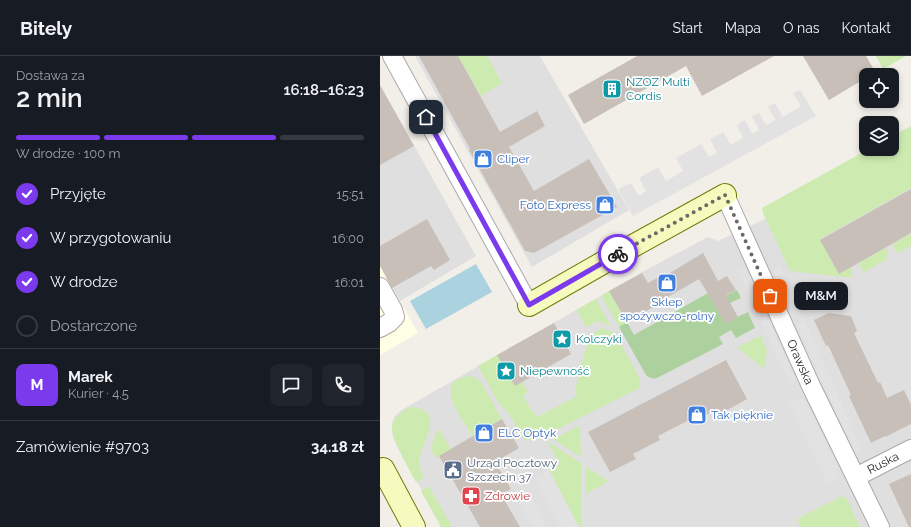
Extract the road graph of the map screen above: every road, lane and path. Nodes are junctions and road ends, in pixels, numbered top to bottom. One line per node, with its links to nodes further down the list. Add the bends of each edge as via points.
1 (392, 56): 4 (street)
2 (725, 195): 4 (street); 8 (street, Orawska, via 811,386)
3 (380, 287): 5 (street, via 395,317)
4 (529, 305)
5 (380, 328)
6 (911, 449): 8 (street, Ruska)
7 (383, 468): 9 (street)
8 (856, 477): 10 (street, Orawska)
9 (414, 527)
10 (880, 527)

